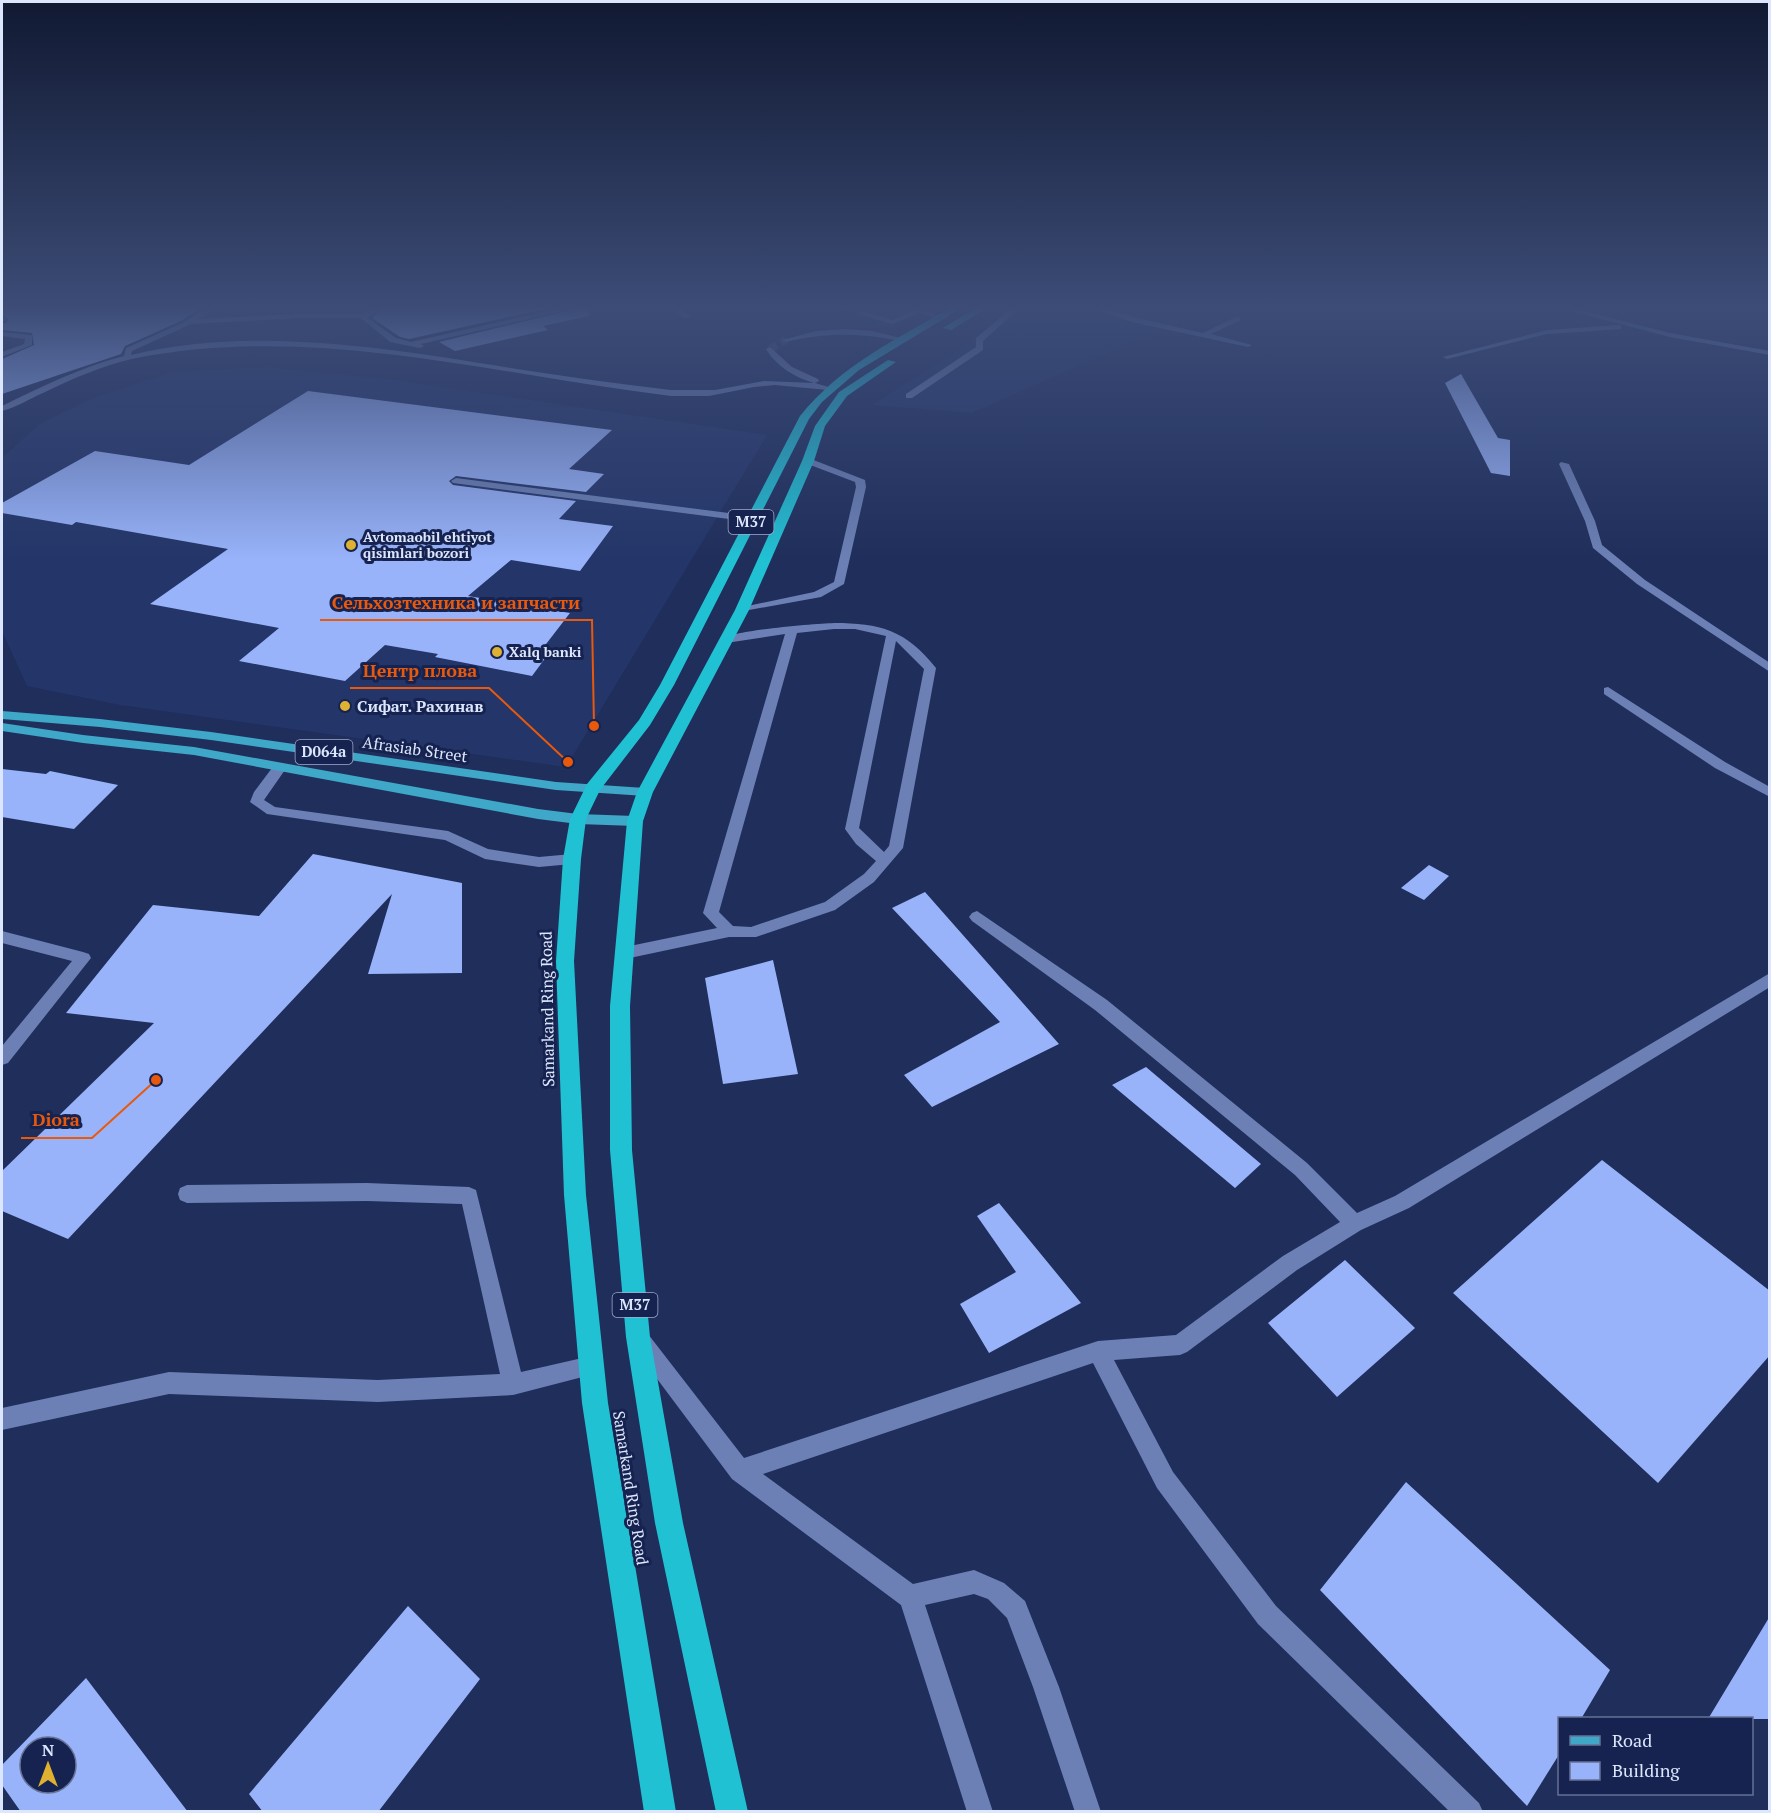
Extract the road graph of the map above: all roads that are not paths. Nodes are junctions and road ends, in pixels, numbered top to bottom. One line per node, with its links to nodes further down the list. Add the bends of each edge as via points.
1 (40, 391): 8 (street)
2 (656, 391): 3 (street)
3 (727, 391)
4 (827, 391): 12 (highway, Samarkand Ring Road / M37, via 804,418)
5 (848, 391): 9 (highway, Samarkand Ring Road / M37, via 820,426)
6 (917, 391): 7 (street)
7 (909, 396)
8 (2, 409)
9 (808, 461): 13 (highway, Samarkand Ring Road / M37); 13 (street, via 860,480 839,584 817,595)
10 (1564, 464): 17 (street, via 1597,546 1641,582)
11 (456, 482): 12 (street)
12 (752, 519): 22 (highway, Samarkand Ring Road / M37, via 645,722)
13 (742, 610): 16 (highway, Samarkand Ring Road / M37)
14 (792, 631): 15 (street, via 862,626); 16 (street); 30 (street, via 711,913)
15 (892, 634): 28 (street, via 852,829); 28 (street, via 930,668 896,848)
16 (726, 640): 23 (highway, Samarkand Ring Road / M37)
17 (1770, 669)
18 (1608, 690): 24 (street, via 1720,765)
19 (2, 715): 22 (main road, Afrasiab Street / D064a, via 211,736 556,786)
20 (2, 727): 21 (main road, D064a, via 195,751)
21 (280, 767): 25 (main road, D064a); 27 (street, via 257,802 272,811 448,836 485,854 539,862)
22 (593, 788): 23 (main road, Afrasiab Street / D064a); 25 (highway, Samarkand Ring Road / M37)
23 (645, 792): 26 (highway, Samarkand Ring Road / M37)
24 (1770, 793)
25 (578, 819): 26 (main road, D064a); 27 (highway, Samarkand Ring Road / M37)
26 (635, 821): 32 (highway, Samarkand Ring Road / M37)
27 (572, 859): 39 (highway, Samarkand Ring Road / M37, via 565,961 575,1195)
28 (885, 861): 30 (street, via 830,906 751,933)
29 (977, 917): 36 (street, via 1101,1005 1301,1169)
30 (729, 931): 32 (street)
31 (2, 938): 34 (street, via 83,958)
32 (625, 953): 37 (highway, Samarkand Ring Road / M37, via 620,1005 621,1150)
33 (1770, 979): 36 (street, via 1402,1202)
34 (2, 1058)
35 (187, 1194): 40 (street, via 367,1192 469,1196)
36 (1354, 1224): 38 (street, via 1290,1263 1180,1345)
37 (638, 1337): 42 (street); 45 (highway, Samarkand Ring Road / M37, via 669,1523)
38 (1098, 1351): 42 (street); 48 (street, via 1165,1480 1267,1615)
39 (591, 1366): 40 (street); 44 (highway, Samarkand Ring Road / M37)
40 (513, 1384): 41 (street, via 378,1391 169,1383)
41 (2, 1419)
42 (740, 1471): 43 (street)
43 (910, 1597): 46 (street); 47 (street, via 974,1582 996,1591 1016,1610)
44 (660, 1812)
45 (732, 1812)
46 (980, 1812)
47 (1088, 1812)
48 (1470, 1812)

